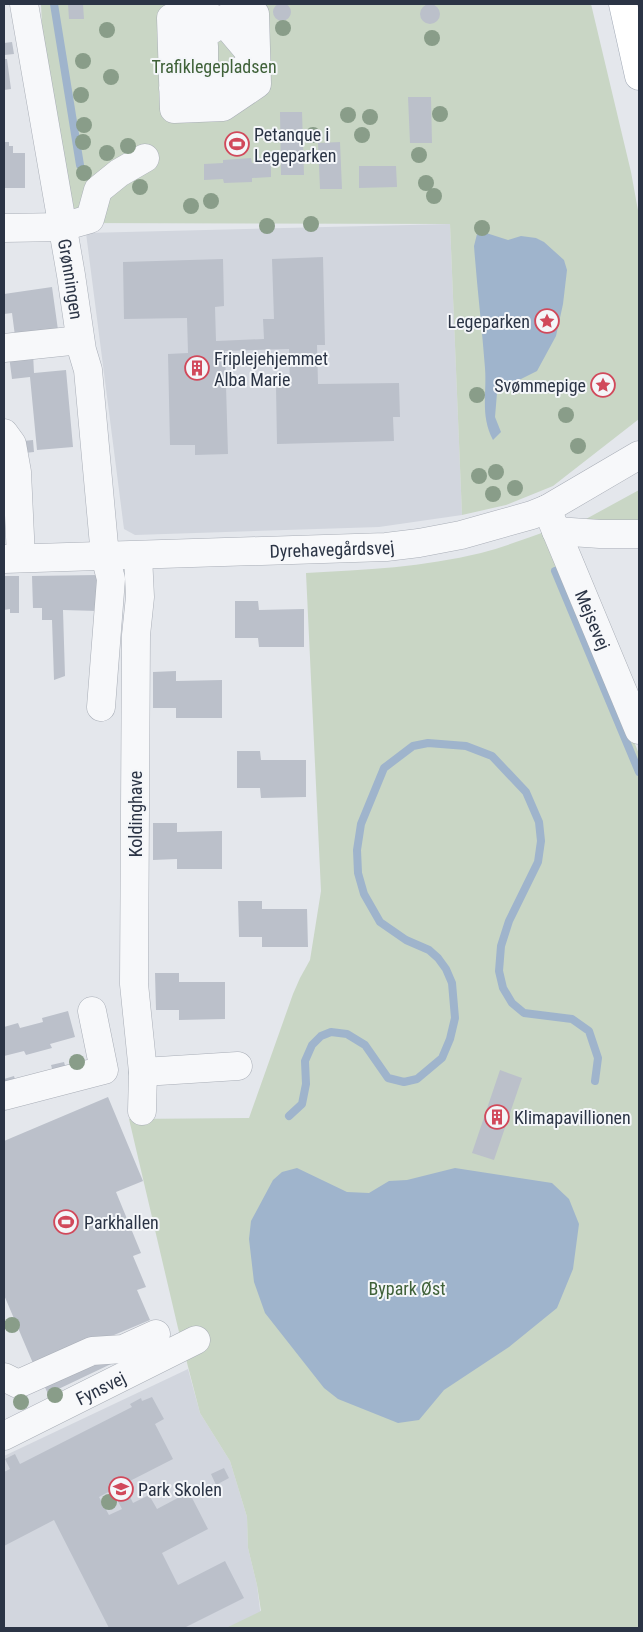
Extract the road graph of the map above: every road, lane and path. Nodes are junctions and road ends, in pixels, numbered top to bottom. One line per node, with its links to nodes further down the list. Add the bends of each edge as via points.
1 (24, 4): 8 (street, Grønningen)
2 (623, 4): 5 (main road)
3 (223, 21): 4 (street, via 212,30); 6 (street); 6 (street, via 256,60)
4 (183, 28): 6 (street, via 173,88); 6 (street, via 187,46 204,46 204,60 188,60 187,75 204,75)
5 (639, 76)
6 (208, 94)
7 (145, 158): 8 (street, via 98,190 90,219)
8 (62, 227): 9 (street); 10 (street, Grønningen)
9 (4, 228)
10 (80, 340): 11 (street); 16 (street, Grønningen, via 88,370)
11 (4, 348)
12 (4, 433): 18 (street, via 12,444 17,472)
13 (639, 455): 14 (street, Dyrehavegårdsvej)
14 (552, 520): 15 (street, via 600,534); 17 (street, Dyrehavegårdsvej, via 510,522 419,543 386,547); 20 (street, Mejsevej)
15 (639, 534)
16 (105, 556): 17 (street, Dyrehavegårdsvej); 18 (street, Dyrehavegårdsvej); 19 (street, Grønningen, via 111,579)
17 (138, 556): 23 (street, Koldinghave, via 134,984)
18 (12, 558)
19 (101, 707)
20 (639, 730)
21 (92, 1011): 24 (street, via 104,1070)
22 (238, 1066): 23 (street)
23 (143, 1072): 25 (street, Koldinghave)
24 (4, 1096)
25 (142, 1111)
26 (156, 1334): 28 (street, via 123,1349 92,1351 18,1384)
27 (196, 1340): 29 (street, Fynsvej)
28 (4, 1377)
29 (4, 1436)

